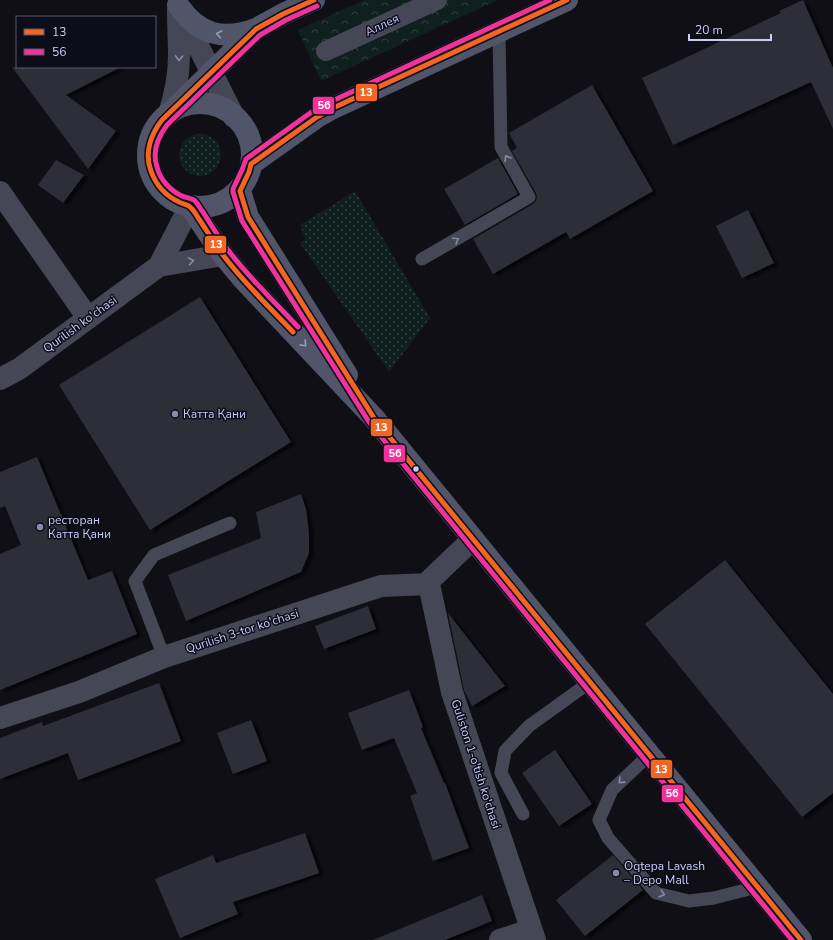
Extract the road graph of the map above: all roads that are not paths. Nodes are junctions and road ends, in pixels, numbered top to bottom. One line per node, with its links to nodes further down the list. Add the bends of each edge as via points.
1 (314, 0): 5 (main road)
2 (437, 0): 7 (street, Аллея)
3 (567, 0): 6 (main road)
4 (177, 3): 5 (main road, one-way to 4, via 234,35 212,33 193,23); 8 (street); 9 (street, one-way to 9, via 178,70)
5 (256, 28): 8 (main road)
6 (499, 32): 11 (main road, via 333,108); 16 (lane, one-way to 6, via 529,197 501,147)
7 (326, 51)
8 (212, 72): 9 (main road); 10 (street)
9 (169, 114): 10 (main road, via 185,106 202,104 227,111); 14 (main road, via 152,135 148,152 150,169 162,190 175,200)
10 (234, 117): 11 (main road, via 249,138)
11 (251, 164): 12 (main road)
12 (240, 191): 14 (main road, via 215,205); 20 (main road, via 248,217)
13 (0, 192): 18 (street)
14 (190, 206): 15 (main road); 17 (street, Qurilish ko'chasi)
15 (223, 255): 17 (street, Qurilish ko'chasi, one-way to 15); 20 (main road, one-way to 20, via 243,280)
16 (422, 260)
17 (159, 266): 18 (street, Qurilish ko'chasi)
18 (88, 318): 19 (street, Qurilish ko'chasi, via 19,369)
19 (0, 379)
20 (374, 418): 22 (main road)
21 (230, 523): 24 (lane, via 154,555 135,581)
22 (473, 539): 23 (street, via 430,580); 25 (main road)
23 (429, 584): 24 (street, Qurilish 3-tor ko'chasi, via 381,586); 30 (street, Guliston 1-o'tish ko'chasi, via 452,692)
24 (164, 657): 26 (street, Qurilish 3-tor ko'chasi, via 80,692)
25 (590, 682): 27 (main road); 28 (lane, via 529,726 505,751 501,773)
26 (0, 718)
27 (649, 755): 29 (main road); 29 (lane, one-way to 29, via 612,790 599,820 608,838 656,893 689,901 714,898)
28 (523, 814)
29 (757, 887): 32 (main road)
30 (533, 935): 31 (street)
31 (500, 940)
32 (801, 940)

